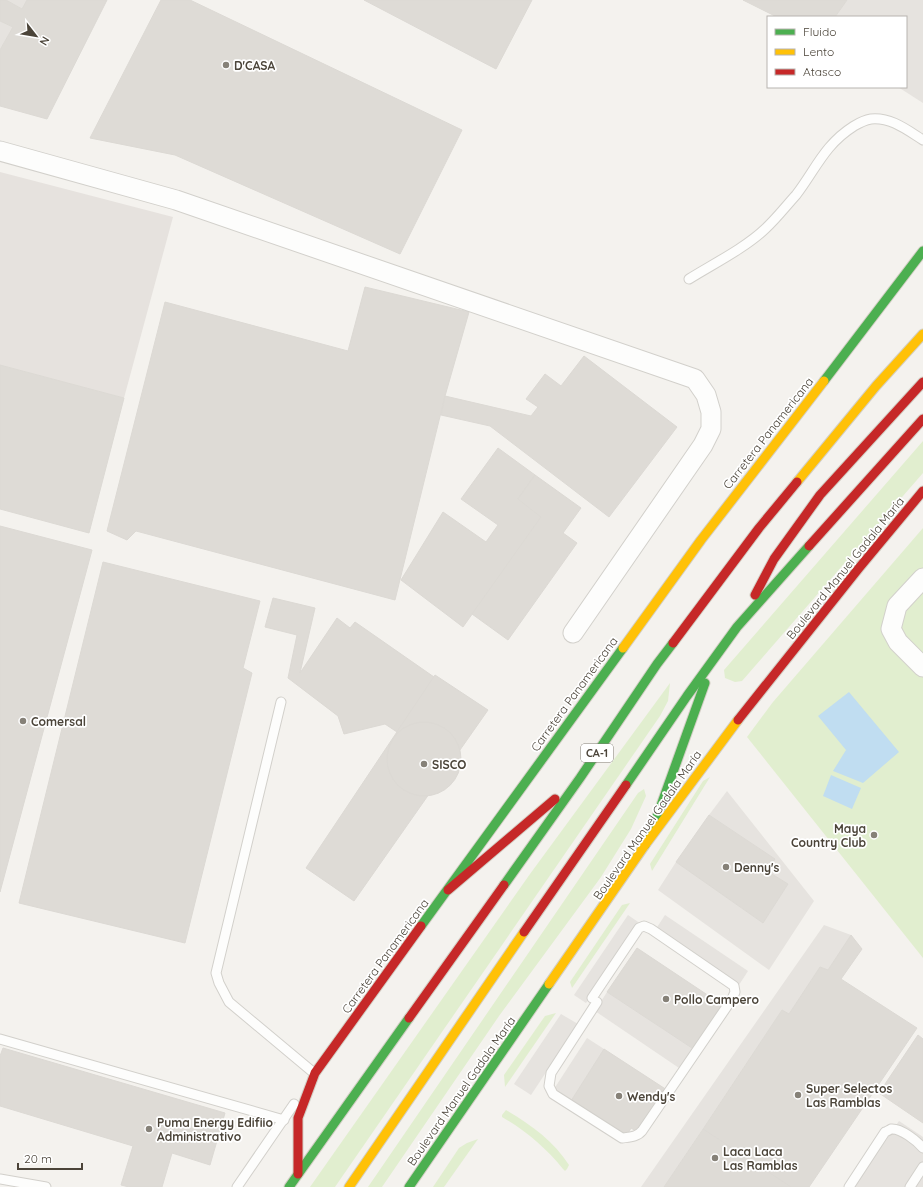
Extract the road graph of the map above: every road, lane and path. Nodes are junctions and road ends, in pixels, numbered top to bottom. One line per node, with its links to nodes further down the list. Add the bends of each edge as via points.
1 (923, 140): 4 (lane, via 899,124 888,121 871,119 859,123 844,132 828,148 796,194 765,229)
2 (0, 151): 11 (street, via 176,200 695,379 706,395 711,412 711,429)
3 (923, 250): 17 (main road, Carretera Panamericana, via 592,688)
4 (689, 279)
5 (923, 334): 15 (main road, CA-1, via 876,386 759,528 658,664)
6 (923, 382): 10 (main road, via 820,495 774,559)
7 (923, 419): 10 (main road)
8 (923, 491): 16 (main road, Boulevard Manuel Gadala María, via 725,736)
9 (923, 578): 13 (street, via 897,606 892,629 898,642)
10 (737, 627): 12 (main road)
11 (573, 633)
12 (713, 661): 16 (main road); 29 (main road)
13 (923, 667)
14 (281, 702): 20 (lane, via 216,973 229,1002)
15 (580, 778): 17 (main road); 24 (main road, CA-1)
16 (645, 846): 30 (main road, Boulevard Manuel Gadala María)
17 (448, 890): 20 (main road, Carretera Panamericana)
18 (595, 1000): 18 (lane, via 551,1073 548,1086 553,1094 622,1138 637,1135 732,999 734,986 644,926 639,928)
19 (0, 1039): 21 (lane)
20 (315, 1073): 21 (lane); 24 (main road, Carretera Panamericana, via 298,1118)
21 (284, 1120): 27 (lane)
22 (923, 1148): 31 (lane, via 899,1130 891,1129 885,1132)
23 (923, 1167): 32 (lane)
24 (298, 1174): 28 (main road, CA-1)
25 (0, 1179): 26 (lane)
26 (46, 1187)
27 (237, 1187)
28 (289, 1187)
29 (350, 1187)
30 (409, 1187)
31 (849, 1187)
32 (910, 1187)

